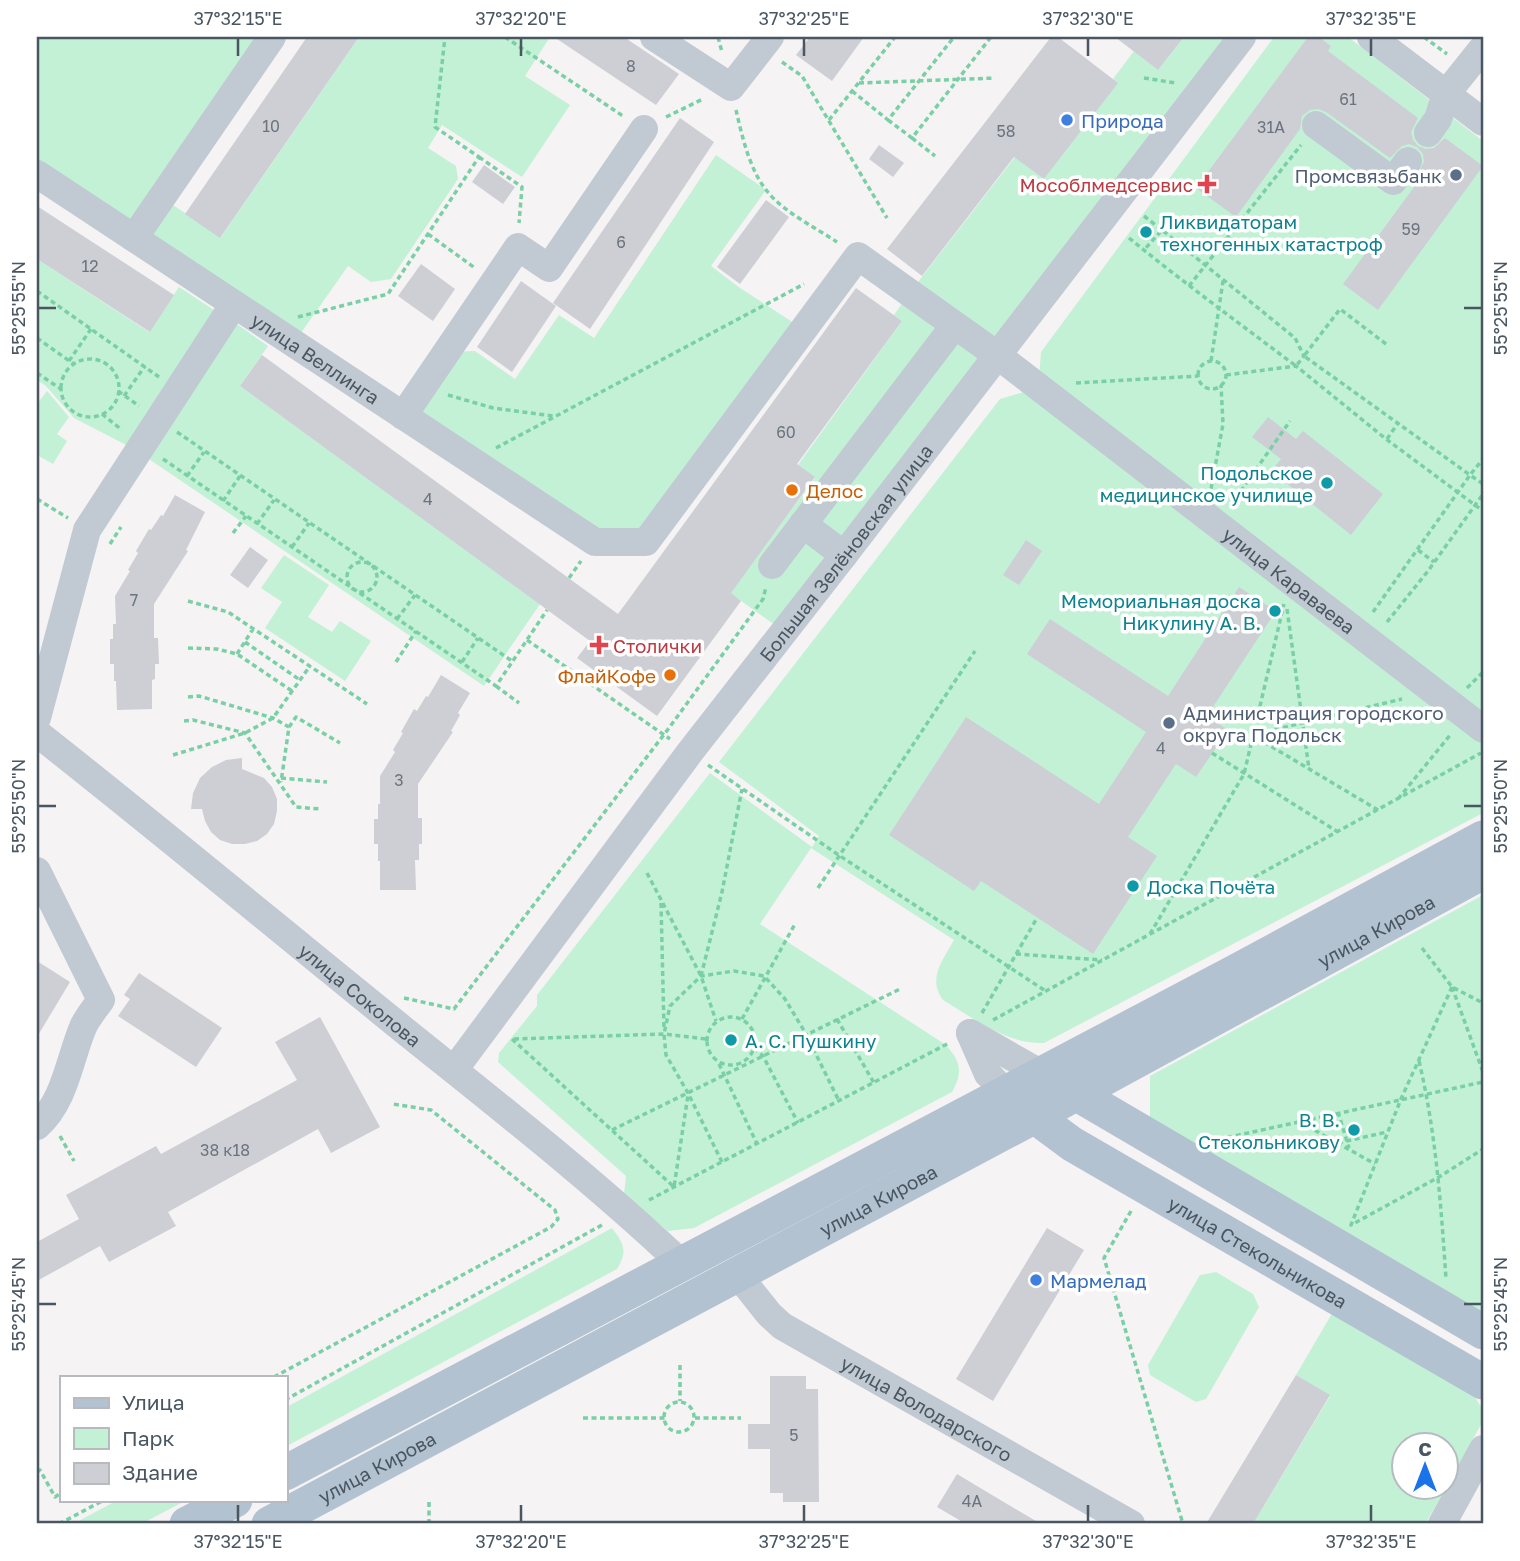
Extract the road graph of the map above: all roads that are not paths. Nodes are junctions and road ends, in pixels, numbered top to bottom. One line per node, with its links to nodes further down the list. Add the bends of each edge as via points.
1 (272, 37): 14 (street)
2 (654, 37): 5 (street, via 731,87)
3 (1242, 37): 17 (street, Большая Зелёновская улица)
4 (1371, 37): 7 (street)
5 (766, 43)
6 (1482, 49): 7 (street)
7 (1446, 94): 8 (street); 11 (street)
8 (1483, 122)
9 (1316, 125): 12 (street, via 1393,181)
10 (644, 129): 18 (street, via 549,268 518,247)
11 (1428, 133)
12 (1408, 160)
13 (37, 174): 14 (street, улица Веллинга)
14 (134, 238): 15 (street, улица Веллинга)
15 (234, 304): 18 (street, улица Веллинга); 23 (street, via 142,444 98,537)
16 (954, 326): 17 (street, улица Караваева); 19 (street); 20 (street, улица Караваева, via 858,256 646,542)
17 (997, 355): 21 (street, Большая Зелёновская улица); 24 (street, улица Караваева)
18 (403, 416): 20 (street, улица Веллинга)
19 (803, 524): 21 (street); 22 (street)
20 (595, 542)
21 (844, 555): 29 (street, Большая Зелёновская улица, via 690,752)
22 (772, 565)
23 (37, 718)
24 (1483, 729)
25 (37, 733): 29 (street, улица Соколова)
26 (1483, 838): 30 (main road, улица Кирова)
27 (37, 871): 34 (street, via 102,1000 84,1025 49,1115)
28 (1483, 872): 32 (main road, улица Кирова)
29 (454, 1070): 35 (street, улица Соколова)
30 (1040, 1073): 31 (main road, улица Кирова); 31 (street, via 958,1039); 32 (main road)
31 (1005, 1092): 32 (main road); 33 (main road, улица Стекольникова); 35 (main road, улица Кирова)
32 (1077, 1093): 33 (main road, улица Кирова); 38 (main road)
33 (1033, 1117): 36 (main road, улица Кирова); 39 (main road, улица Стекольникова)
34 (37, 1126)
35 (681, 1263): 37 (main road); 41 (main road, улица Кирова)
36 (738, 1275): 37 (main road, улица Кирова); 45 (street, улица Володарского, via 782,1326)
37 (705, 1292): 43 (main road, улица Кирова)
38 (1483, 1332)
39 (1483, 1382)
40 (1483, 1449): 46 (street)
41 (287, 1472)
42 (231, 1502): 44 (main road)
43 (267, 1515)
44 (187, 1524)
45 (1130, 1524)
46 (1442, 1524)

